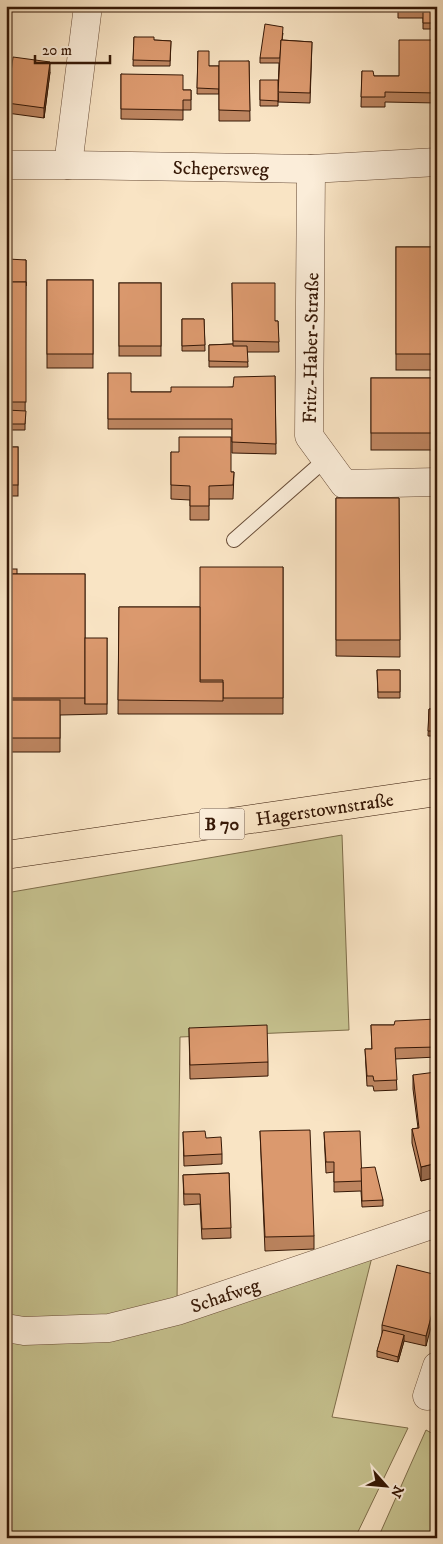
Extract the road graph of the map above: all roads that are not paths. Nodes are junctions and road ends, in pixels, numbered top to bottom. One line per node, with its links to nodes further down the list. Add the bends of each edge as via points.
1 (88, 6): 4 (street)
2 (437, 162): 5 (street, Schepersweg)
3 (6, 165): 4 (street, Schepersweg)
4 (68, 165): 5 (street, Schepersweg)
5 (311, 169): 6 (street, Fritz-Haber-Straße, via 309,436)
6 (326, 459): 7 (street, Fritz-Haber-Straße, via 344,484); 8 (lane)
7 (437, 482)
8 (234, 540)
9 (437, 792): 10 (main road, Hagerstownstraße / B 70)
10 (6, 855)
11 (437, 1223): 12 (street, Schafweg, via 177,1311 109,1328 24,1331)
12 (6, 1328)
13 (437, 1366): 14 (street)
14 (427, 1396)

